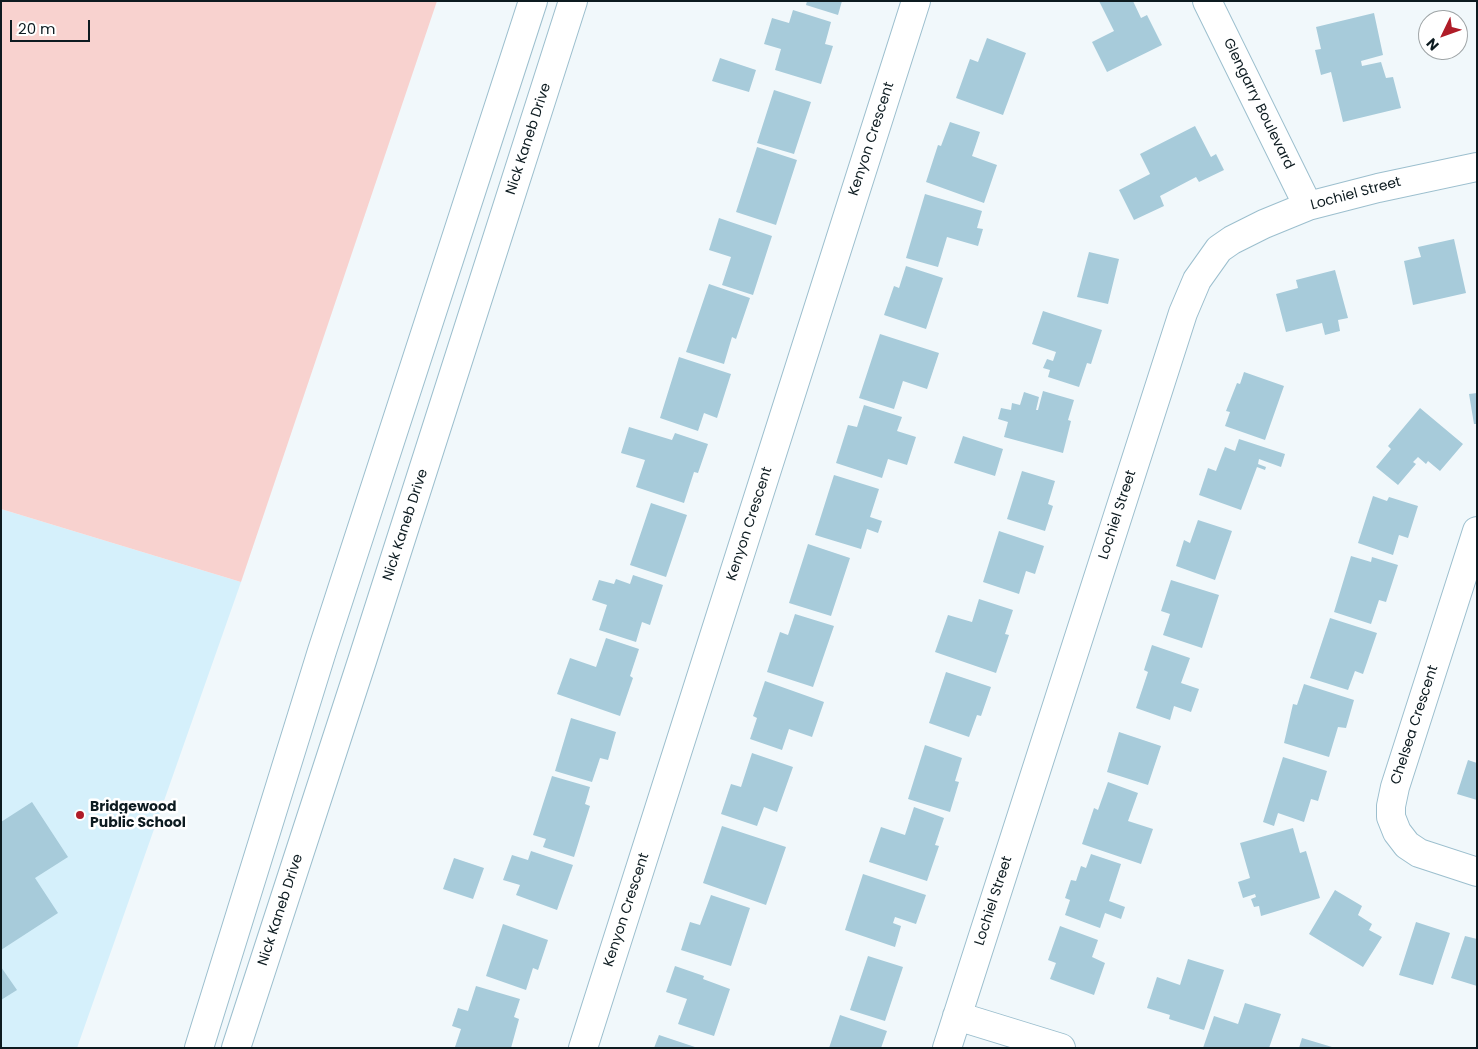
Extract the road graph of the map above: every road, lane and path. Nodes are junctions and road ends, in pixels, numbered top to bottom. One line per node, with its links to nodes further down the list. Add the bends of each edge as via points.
1 (533, 1): 10 (street, via 322,651)
2 (573, 1): 11 (street, Nick Kaneb Drive)
3 (916, 1): 12 (street, Kenyon Crescent)
4 (1207, 1): 6 (street, Glengarry Boulevard)
5 (1477, 167): 6 (street, Lochiel Street)
6 (1308, 206): 9 (street, Lochiel Street, via 1232,240 1219,249 1197,280 1180,322)
7 (1477, 532): 8 (street, Chelsea Crescent, via 1391,806 1397,832 1419,854)
8 (1477, 872)
9 (957, 1016): 13 (street, Lochiel Street); 14 (street)
10 (199, 1048)
11 (236, 1048)
12 (584, 1048)
13 (947, 1048)
14 (1061, 1048)

